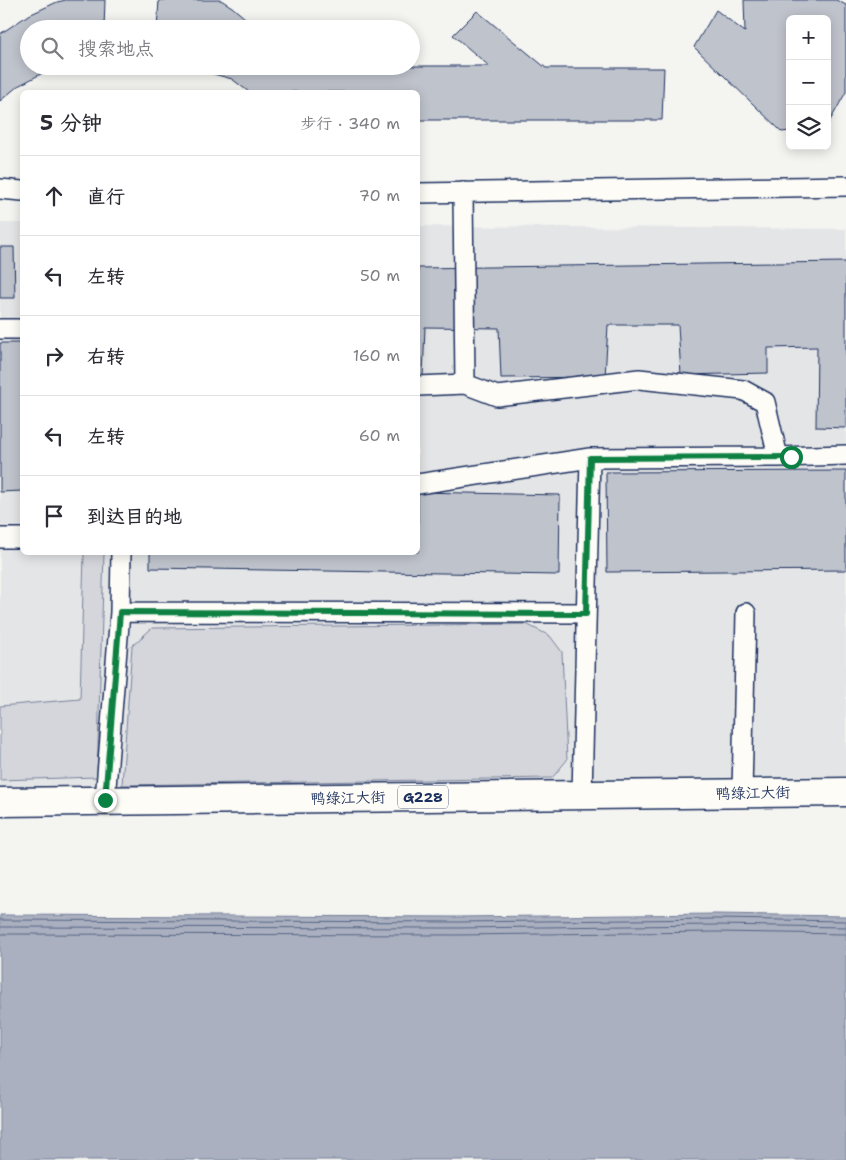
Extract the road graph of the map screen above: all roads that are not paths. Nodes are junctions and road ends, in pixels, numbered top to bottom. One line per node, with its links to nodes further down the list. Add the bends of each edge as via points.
1 (846, 186): 4 (street)
2 (0, 189): 3 (street)
3 (20, 191)
4 (463, 192): 5 (street); 8 (street)
5 (420, 193)
6 (20, 328): 7 (street)
7 (0, 329)
8 (465, 384): 9 (street); 11 (street, via 497,396 639,379 743,390 764,402)
9 (420, 386)
10 (846, 455): 11 (street)
11 (778, 457): 12 (street)
12 (590, 458): 13 (street); 19 (street)
13 (420, 484)
14 (0, 538): 15 (street)
15 (20, 538)
16 (121, 555): 17 (street)
17 (120, 612): 19 (street); 23 (street)
18 (746, 613): 21 (street)
19 (586, 614): 22 (street)
20 (846, 792): 21 (highway, 鸭绿江大街 / G228)
21 (742, 793): 22 (highway, 鸭绿江大街 / G228)
22 (582, 795): 23 (highway, 鸭绿江大街 / G228)
23 (105, 800): 24 (highway, 鸭绿江大街 / G228)
24 (0, 802)

